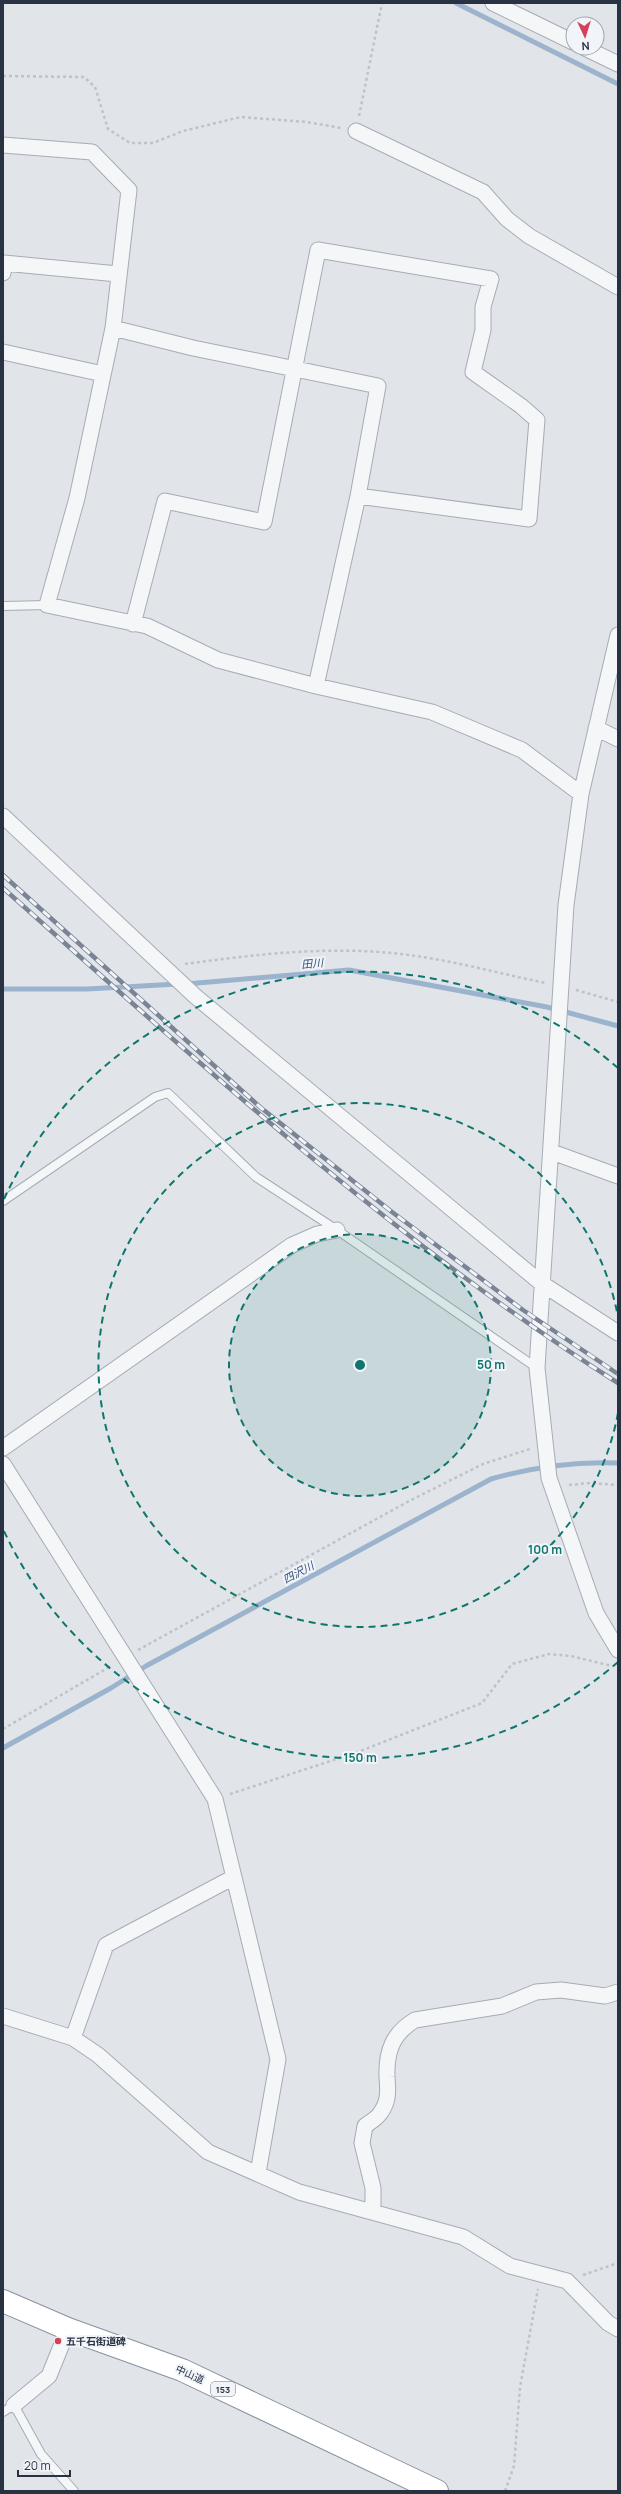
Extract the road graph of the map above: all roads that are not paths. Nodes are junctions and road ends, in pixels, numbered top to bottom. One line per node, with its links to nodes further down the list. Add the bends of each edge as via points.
1 (493, 3): 2 (street)
2 (565, 38)
3 (602, 56): 4 (street)
4 (618, 64)
5 (356, 131): 9 (street, via 483,192 507,219 529,236)
6 (3, 145): 8 (street, via 92,152 129,190)
7 (3, 273): 8 (street, via 4,263)
8 (118, 274): 10 (street)
9 (618, 287)
10 (113, 328): 12 (street); 13 (street)
11 (3, 352): 13 (street)
12 (293, 370): 14 (street, via 378,386); 14 (street, via 318,250 491,279 483,307 483,330 473,372 537,420 529,519); 17 (street, via 264,522 165,501)
13 (103, 374): 15 (street, via 77,498)
14 (358, 496): 19 (street)
15 (47, 605): 16 (lane); 17 (street)
16 (3, 606)
17 (133, 624): 19 (street, via 147,626 218,660)
18 (618, 635): 20 (street)
19 (316, 686): 22 (street, via 432,712 522,750)
20 (596, 728): 21 (street); 22 (street)
21 (618, 739)
22 (581, 794): 24 (street, via 566,905)
23 (3, 816): 28 (street, via 195,996)
24 (552, 1152): 25 (street); 28 (street)
25 (618, 1176)
26 (3, 1201): 27 (lane, via 155,1097 168,1092 256,1177)
27 (337, 1230): 30 (lane); 31 (street, via 317,1234 292,1245)
28 (541, 1283): 29 (street); 30 (street)
29 (618, 1334)
30 (537, 1368): 33 (street, via 551,1483 596,1613)
31 (3, 1448)
32 (3, 1464): 34 (street, via 215,1799)
33 (618, 1650)
34 (234, 1877): 37 (street, via 106,1945); 38 (street, via 278,2060)
35 (618, 1992): 39 (street, via 605,1996 561,1990 536,1992 502,2006 415,2020 403,2027 394,2038 390,2054 387,2075 389,2097 381,2113 365,2126 362,2143 373,2188)
36 (3, 2016): 37 (street)
37 (73, 2038): 38 (street, via 98,2055 208,2152)
38 (258, 2173): 39 (street, via 299,2192)
39 (374, 2212): 41 (street, via 463,2237 510,2266 566,2281 608,2323)
40 (3, 2301): 42 (highway, 中山道 / 153)
41 (618, 2328)
42 (68, 2329): 43 (street, via 49,2376); 45 (highway, 中山道 / 153, via 182,2370)
43 (9, 2408): 44 (lane, via 41,2454)
44 (74, 2491)
45 (437, 2491)

